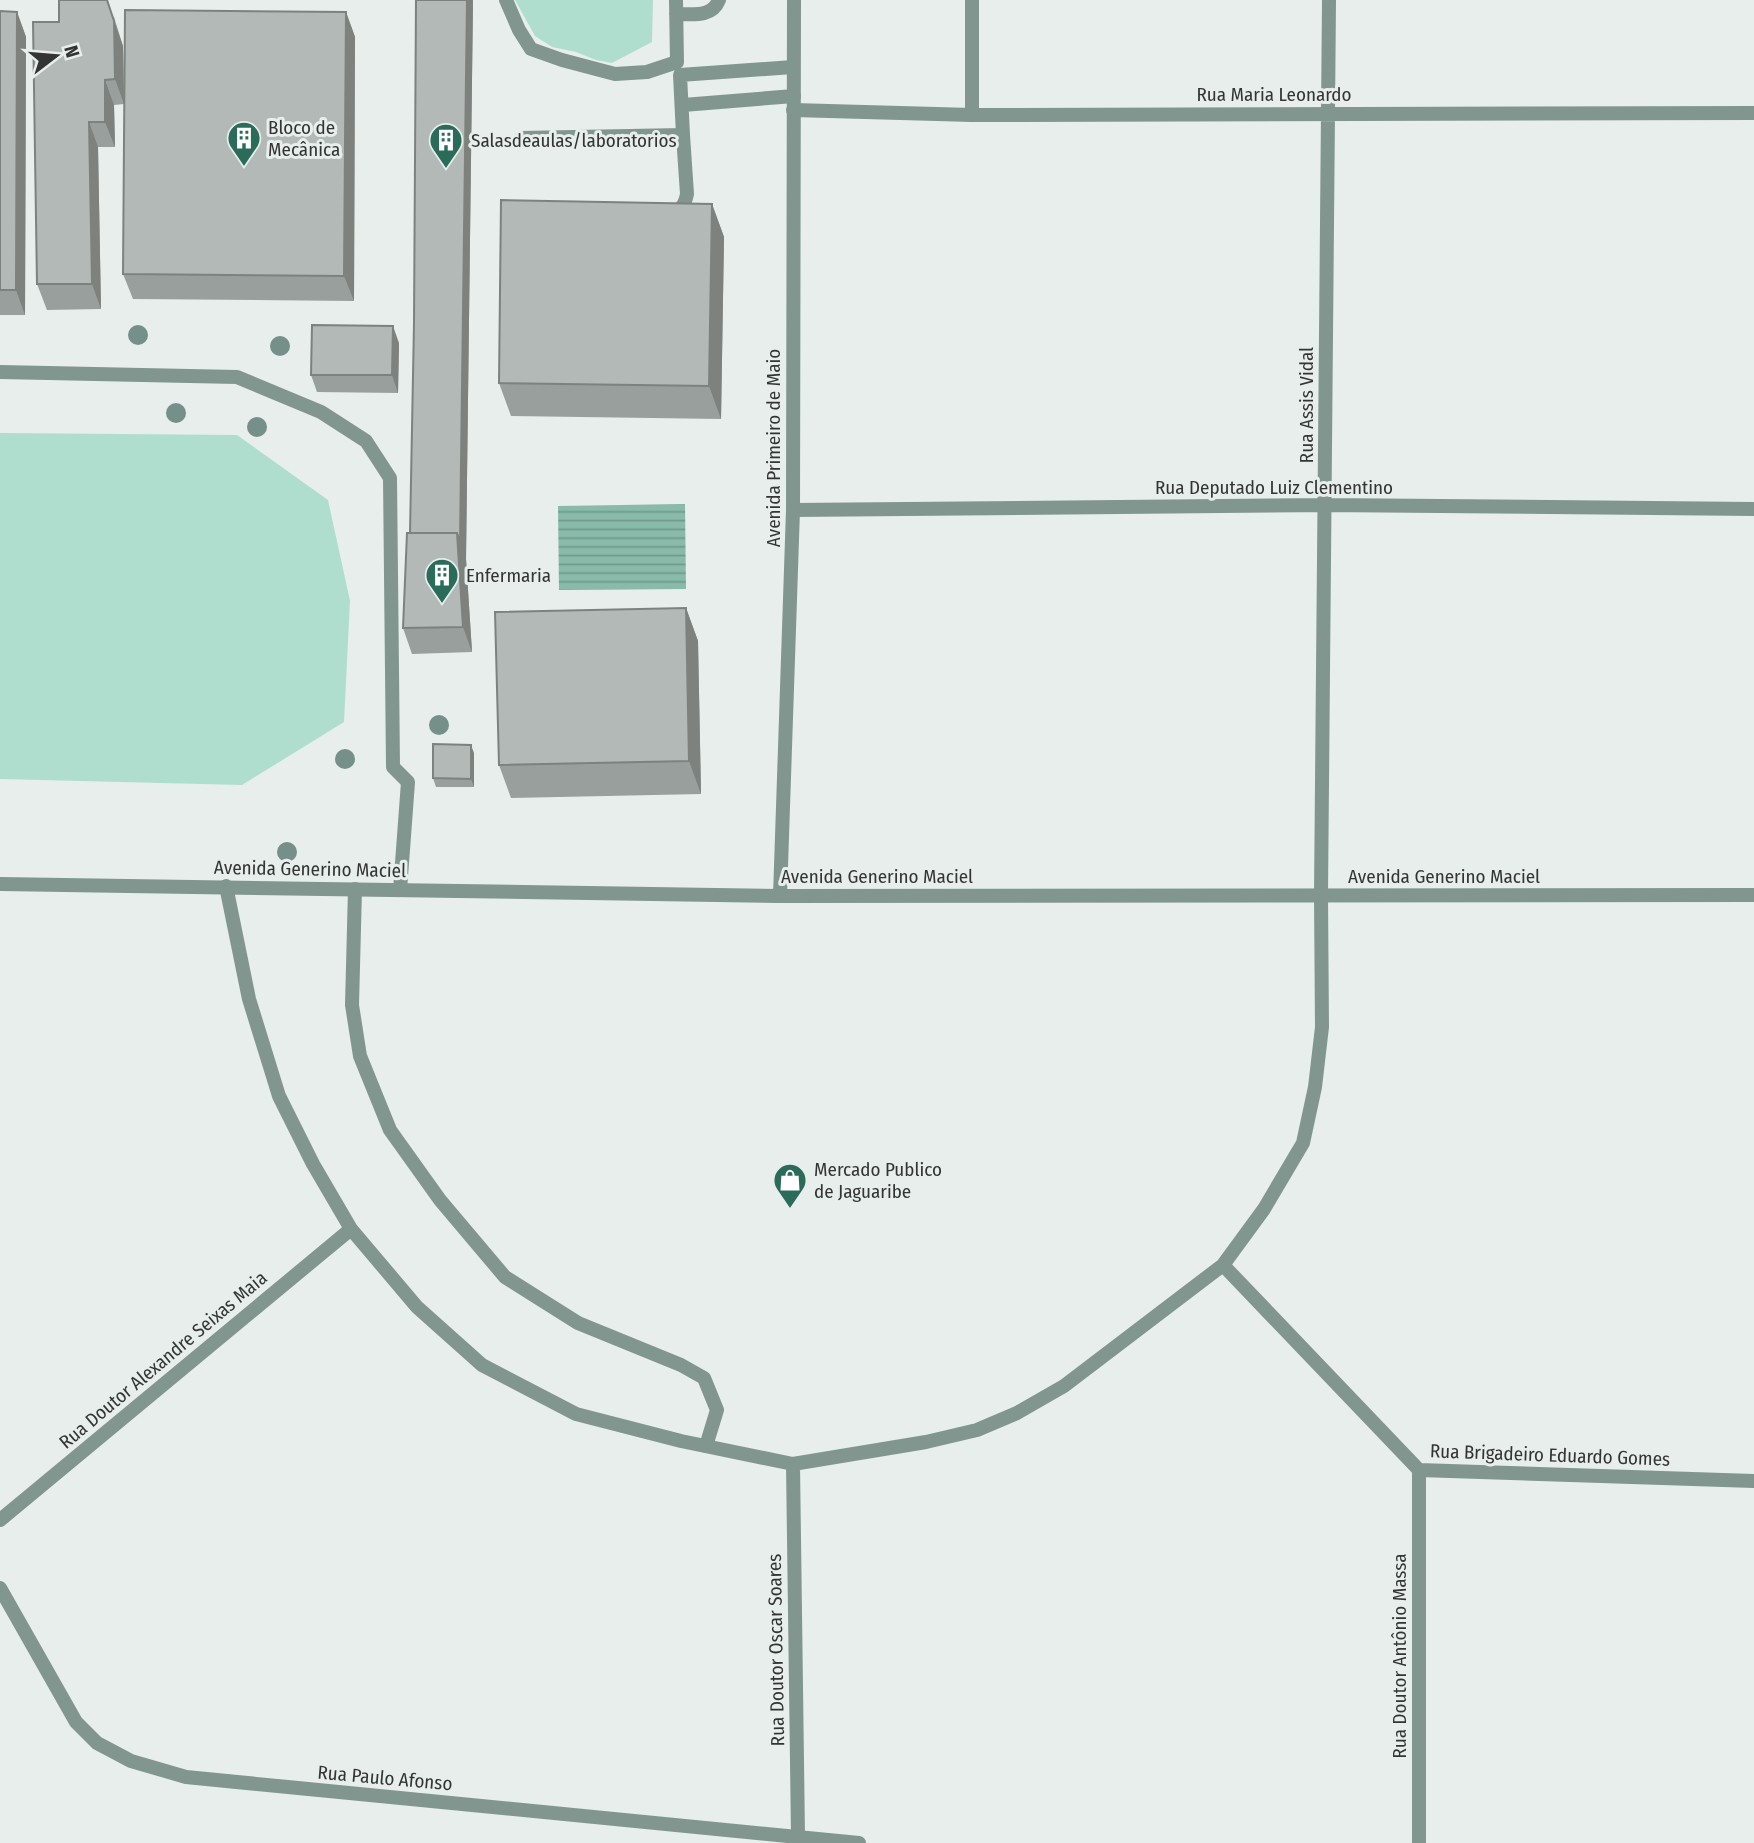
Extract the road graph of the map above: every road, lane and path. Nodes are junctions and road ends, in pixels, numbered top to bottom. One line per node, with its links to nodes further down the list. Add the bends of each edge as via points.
1 (506, 0): 6 (street, via 531,49 615,74 647,72 677,62)
2 (719, 0): 6 (street, via 707,13)
3 (794, 0): 7 (street, Avenida Primeiro de Maio)
4 (972, 0): 12 (street)
5 (1329, 0): 10 (street, Rua Assis Vidal)
6 (676, 7)
7 (793, 67): 8 (street, Avenida Primeiro de Maio); 9 (street, via 681,75)
8 (793, 103): 9 (street, Rua Maria Leonardo); 12 (street, Rua Maria Leonardo); 19 (street, Avenida Primeiro de Maio)
9 (683, 105): 13 (street)
10 (1328, 113): 11 (street, Rua Maria Leonardo); 12 (street, Rua Maria Leonardo); 17 (street, Rua Assis Vidal)
11 (1754, 113)
12 (972, 115)
13 (683, 135): 14 (street); 15 (street, via 685,203 679,211)
14 (521, 138)
15 (658, 214)
16 (0, 372): 23 (street, via 237,377 321,412 366,441 390,478 393,767 408,782)
17 (1325, 505): 18 (street, Rua Deputado Luiz Clementino); 19 (street, Rua Deputado Luiz Clementino); 24 (street, Rua Assis Vidal)
18 (1754, 509)
19 (793, 510): 26 (street, Avenida Primeiro de Maio)
20 (0, 884): 21 (street, Avenida Generino Maciel)
21 (226, 886): 22 (street, Avenida Generino Maciel); 27 (street, via 249,999 279,1096)
22 (355, 889): 23 (street, Avenida Generino Maciel); 29 (street, via 352,1005 360,1056 390,1129 440,1200 505,1277 578,1323 704,1378 717,1410)
23 (400, 890): 26 (street, Avenida Generino Maciel)
24 (1321, 895): 25 (street, Avenida Generino Maciel); 26 (street, Avenida Generino Maciel); 28 (street, Rua Assis Vidal, via 1322,1027 1303,1143 1264,1209)
25 (1754, 895)
26 (780, 896)
27 (351, 1229): 29 (street, via 417,1307 482,1365 576,1414); 33 (street, Rua Doutor Alexandre Seixas Maia)
28 (1223, 1265): 30 (street, Rua Assis Vidal, via 1064,1386 1017,1413 976,1430 926,1442); 31 (street, Rua Brigadeiro Eduardo Gomes)
29 (706, 1446): 30 (street)
30 (793, 1464): 35 (street, Rua Doutor Oscar Soares)
31 (1419, 1470): 32 (street, Rua Brigadeiro Eduardo Gomes); 37 (street, Rua Doutor Antônio Massa)
32 (1754, 1481)
33 (0, 1520)
34 (0, 1588): 35 (street, Rua Paulo Afonso, via 76,1722 97,1743 131,1761 186,1777)
35 (798, 1836): 36 (street, Rua Paulo Afonso)
36 (859, 1843)
37 (1419, 1843)

